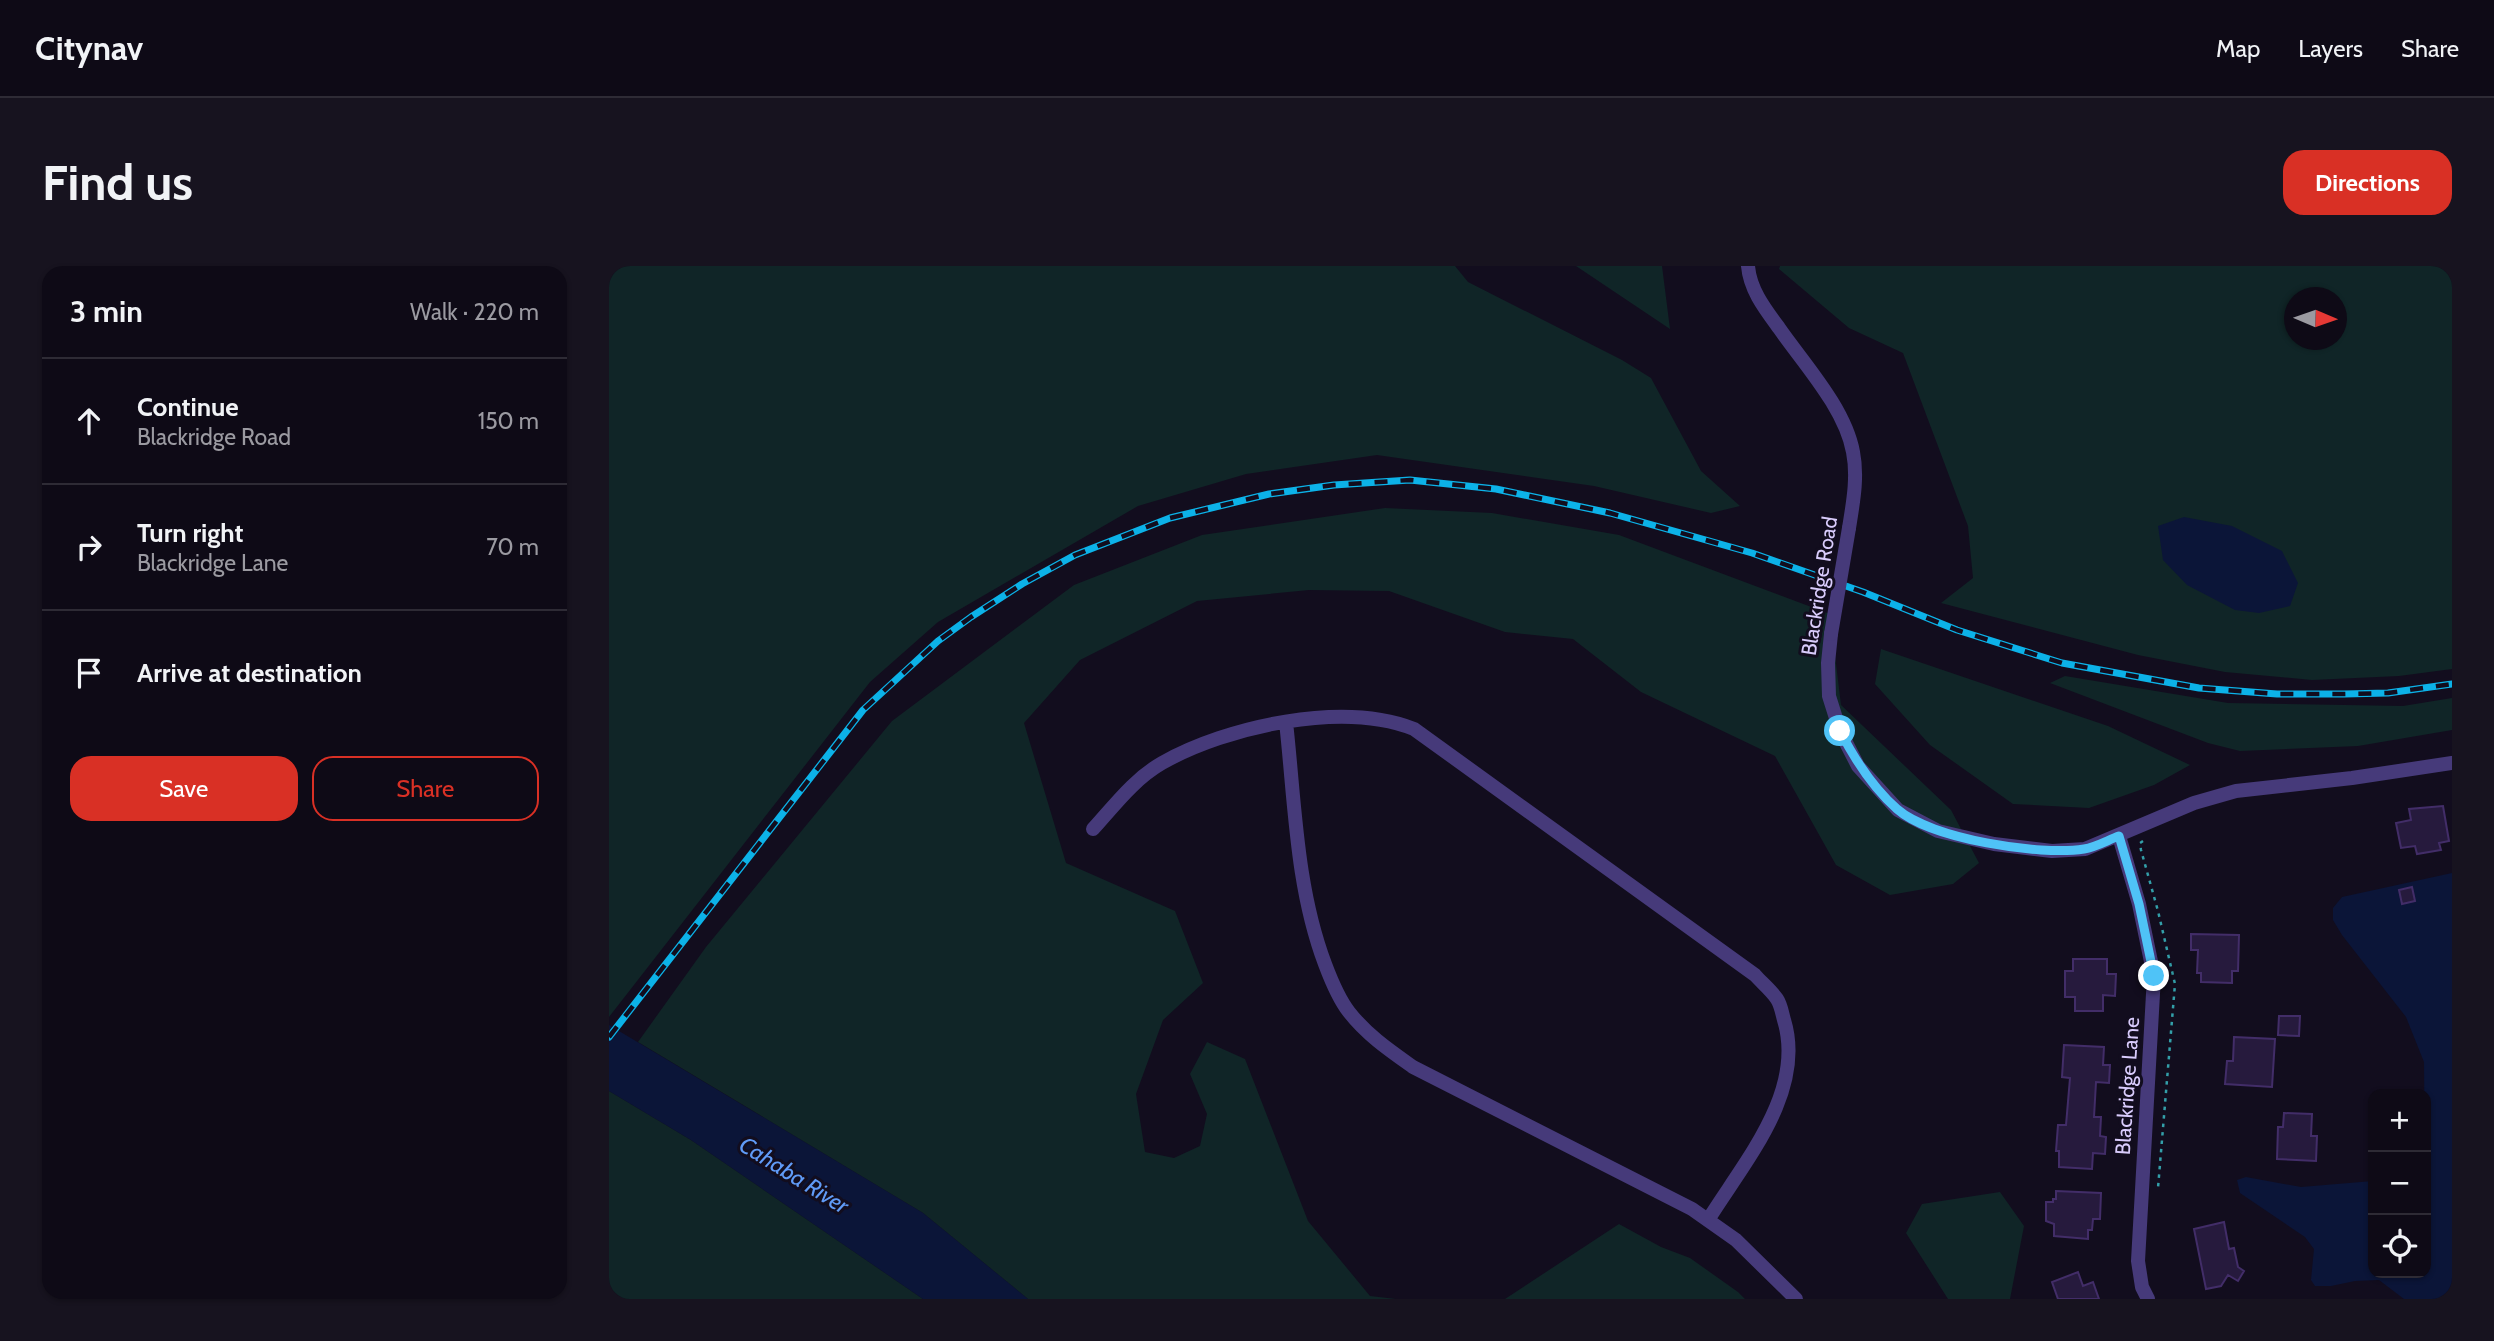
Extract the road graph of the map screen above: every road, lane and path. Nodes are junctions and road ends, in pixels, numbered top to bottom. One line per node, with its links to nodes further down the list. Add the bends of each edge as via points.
1 (1748, 266): 5 (street, Blackridge Road, bridge, via 1758,299 1846,427 1854,454 1855,488 1828,663 1829,696 1858,766 1898,810 1938,831 2052,851 2085,849)
2 (1286, 722): 4 (street, via 1205,742 1160,764 1126,791); 8 (street, via 1302,877 1315,937 1346,1009 1372,1038 1413,1067); 8 (street, via 1360,716 1414,729 1755,975 1778,1000 1790,1055 1784,1088 1774,1115)
3 (2452, 763): 5 (street, Blackridge Road, via 2236,791 2194,803)
4 (1093, 829)
5 (2119, 836): 10 (street, Blackridge Lane, via 2154,976 2138,1261)
6 (2144, 839): 7 (path, via 2141,850 2175,984)
7 (2158, 1187)
8 (1708, 1220): 9 (street, via 1736,1240)
9 (1796, 1299)
10 (2148, 1299)

